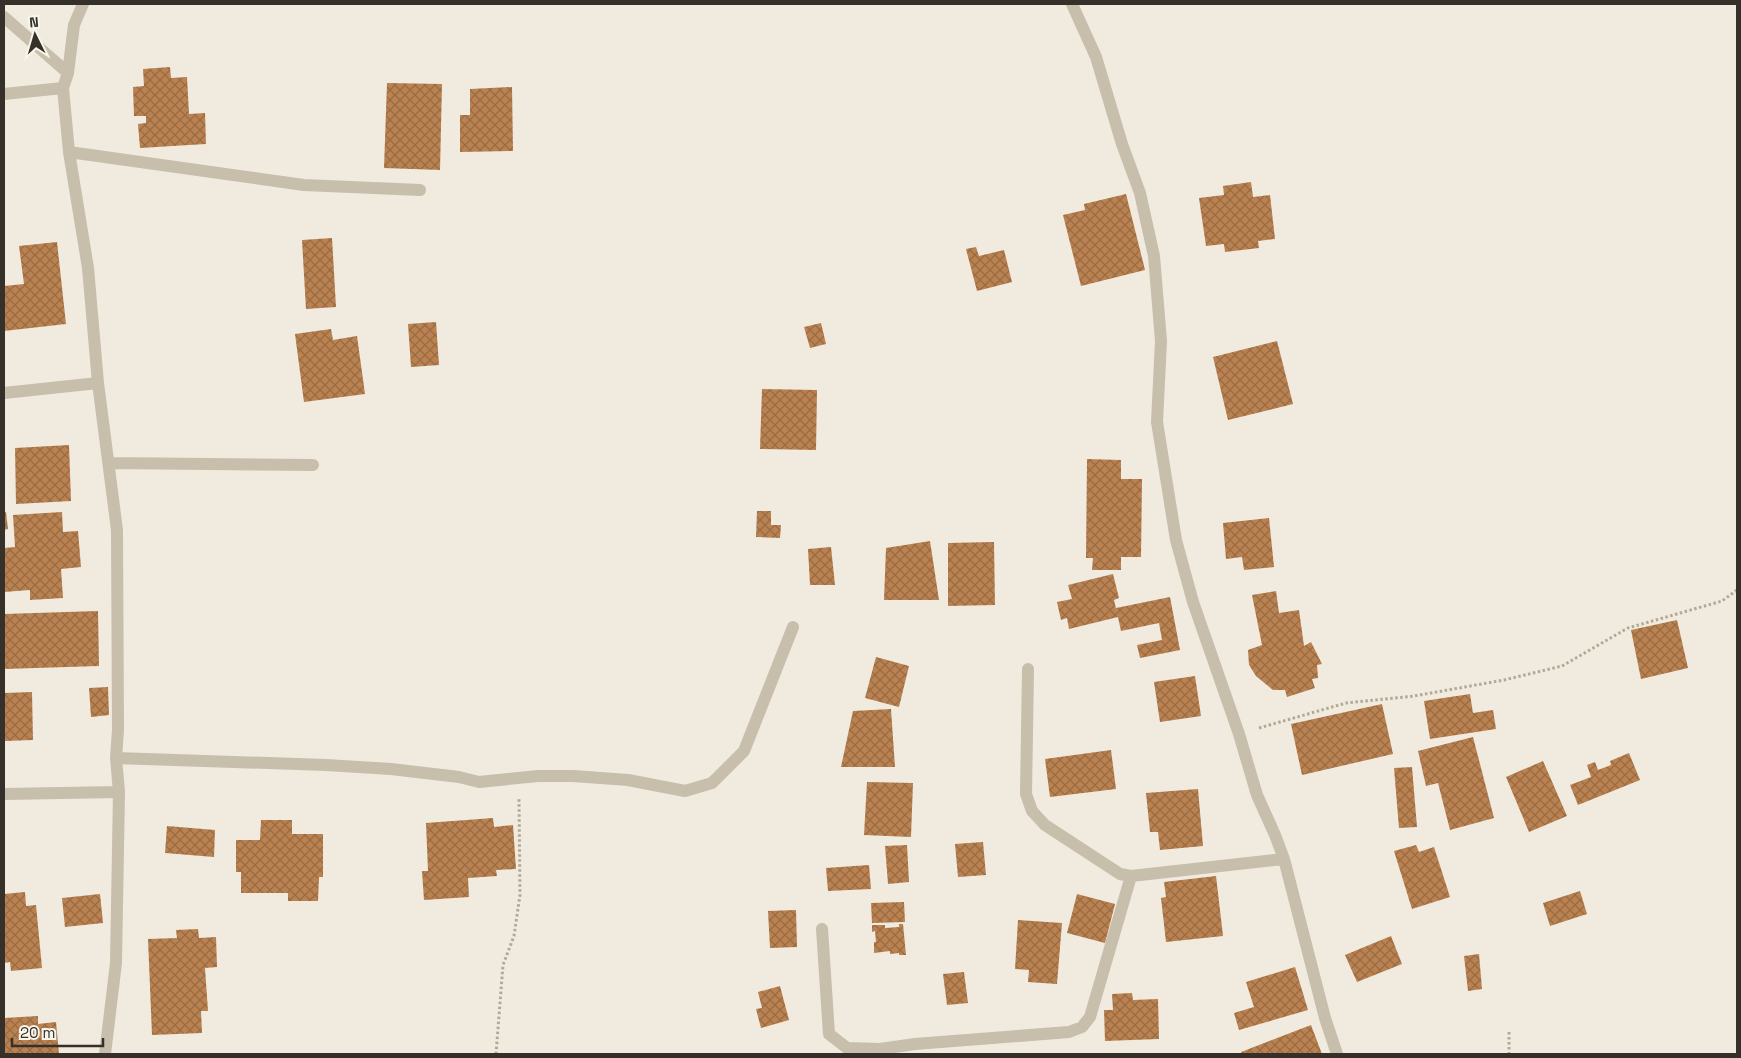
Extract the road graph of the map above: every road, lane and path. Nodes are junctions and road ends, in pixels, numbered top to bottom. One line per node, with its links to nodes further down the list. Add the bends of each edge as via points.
1 (83, 4): 4 (street, via 74,24)
2 (1072, 4): 16 (street, via 1096,56 1147,219 1154,256 1161,341 1157,422 1176,540 1193,602)
3 (4, 17): 4 (street)
4 (68, 73): 5 (street)
5 (63, 88): 6 (street); 7 (street)
6 (4, 94)
7 (69, 152): 8 (street, via 304,185); 9 (street, via 88,268)
8 (420, 190)
9 (98, 383): 10 (street); 11 (street)
10 (4, 393)
11 (110, 463): 12 (street); 17 (street, via 117,530)
12 (313, 465)
13 (1737, 590): 16 (path, via 1722,601 1628,628 1562,666 1414,696 1346,703)
14 (793, 627): 18 (street, via 744,751 712,783 685,790 628,780 558,776)
15 (1028, 669): 22 (street, via 1026,794 1032,811 1045,825 1120,874)
16 (1239, 734): 21 (street, via 1257,795)
17 (116, 758): 18 (street, via 390,769 479,782); 19 (street)
18 (519, 779): 26 (path, via 520,894 514,936 503,965)
19 (119, 792): 20 (street); 25 (street, via 116,963)
20 (4, 794)
21 (1284, 859): 22 (street); 27 (street)
22 (1131, 876): 23 (street, via 1090,1017 1082,1028 1069,1032 880,1049 847,1048 829,1034)
23 (822, 929)
24 (1509, 1032): 28 (path)
25 (105, 1054)
26 (496, 1054)
27 (1337, 1054)
28 (1509, 1054)

